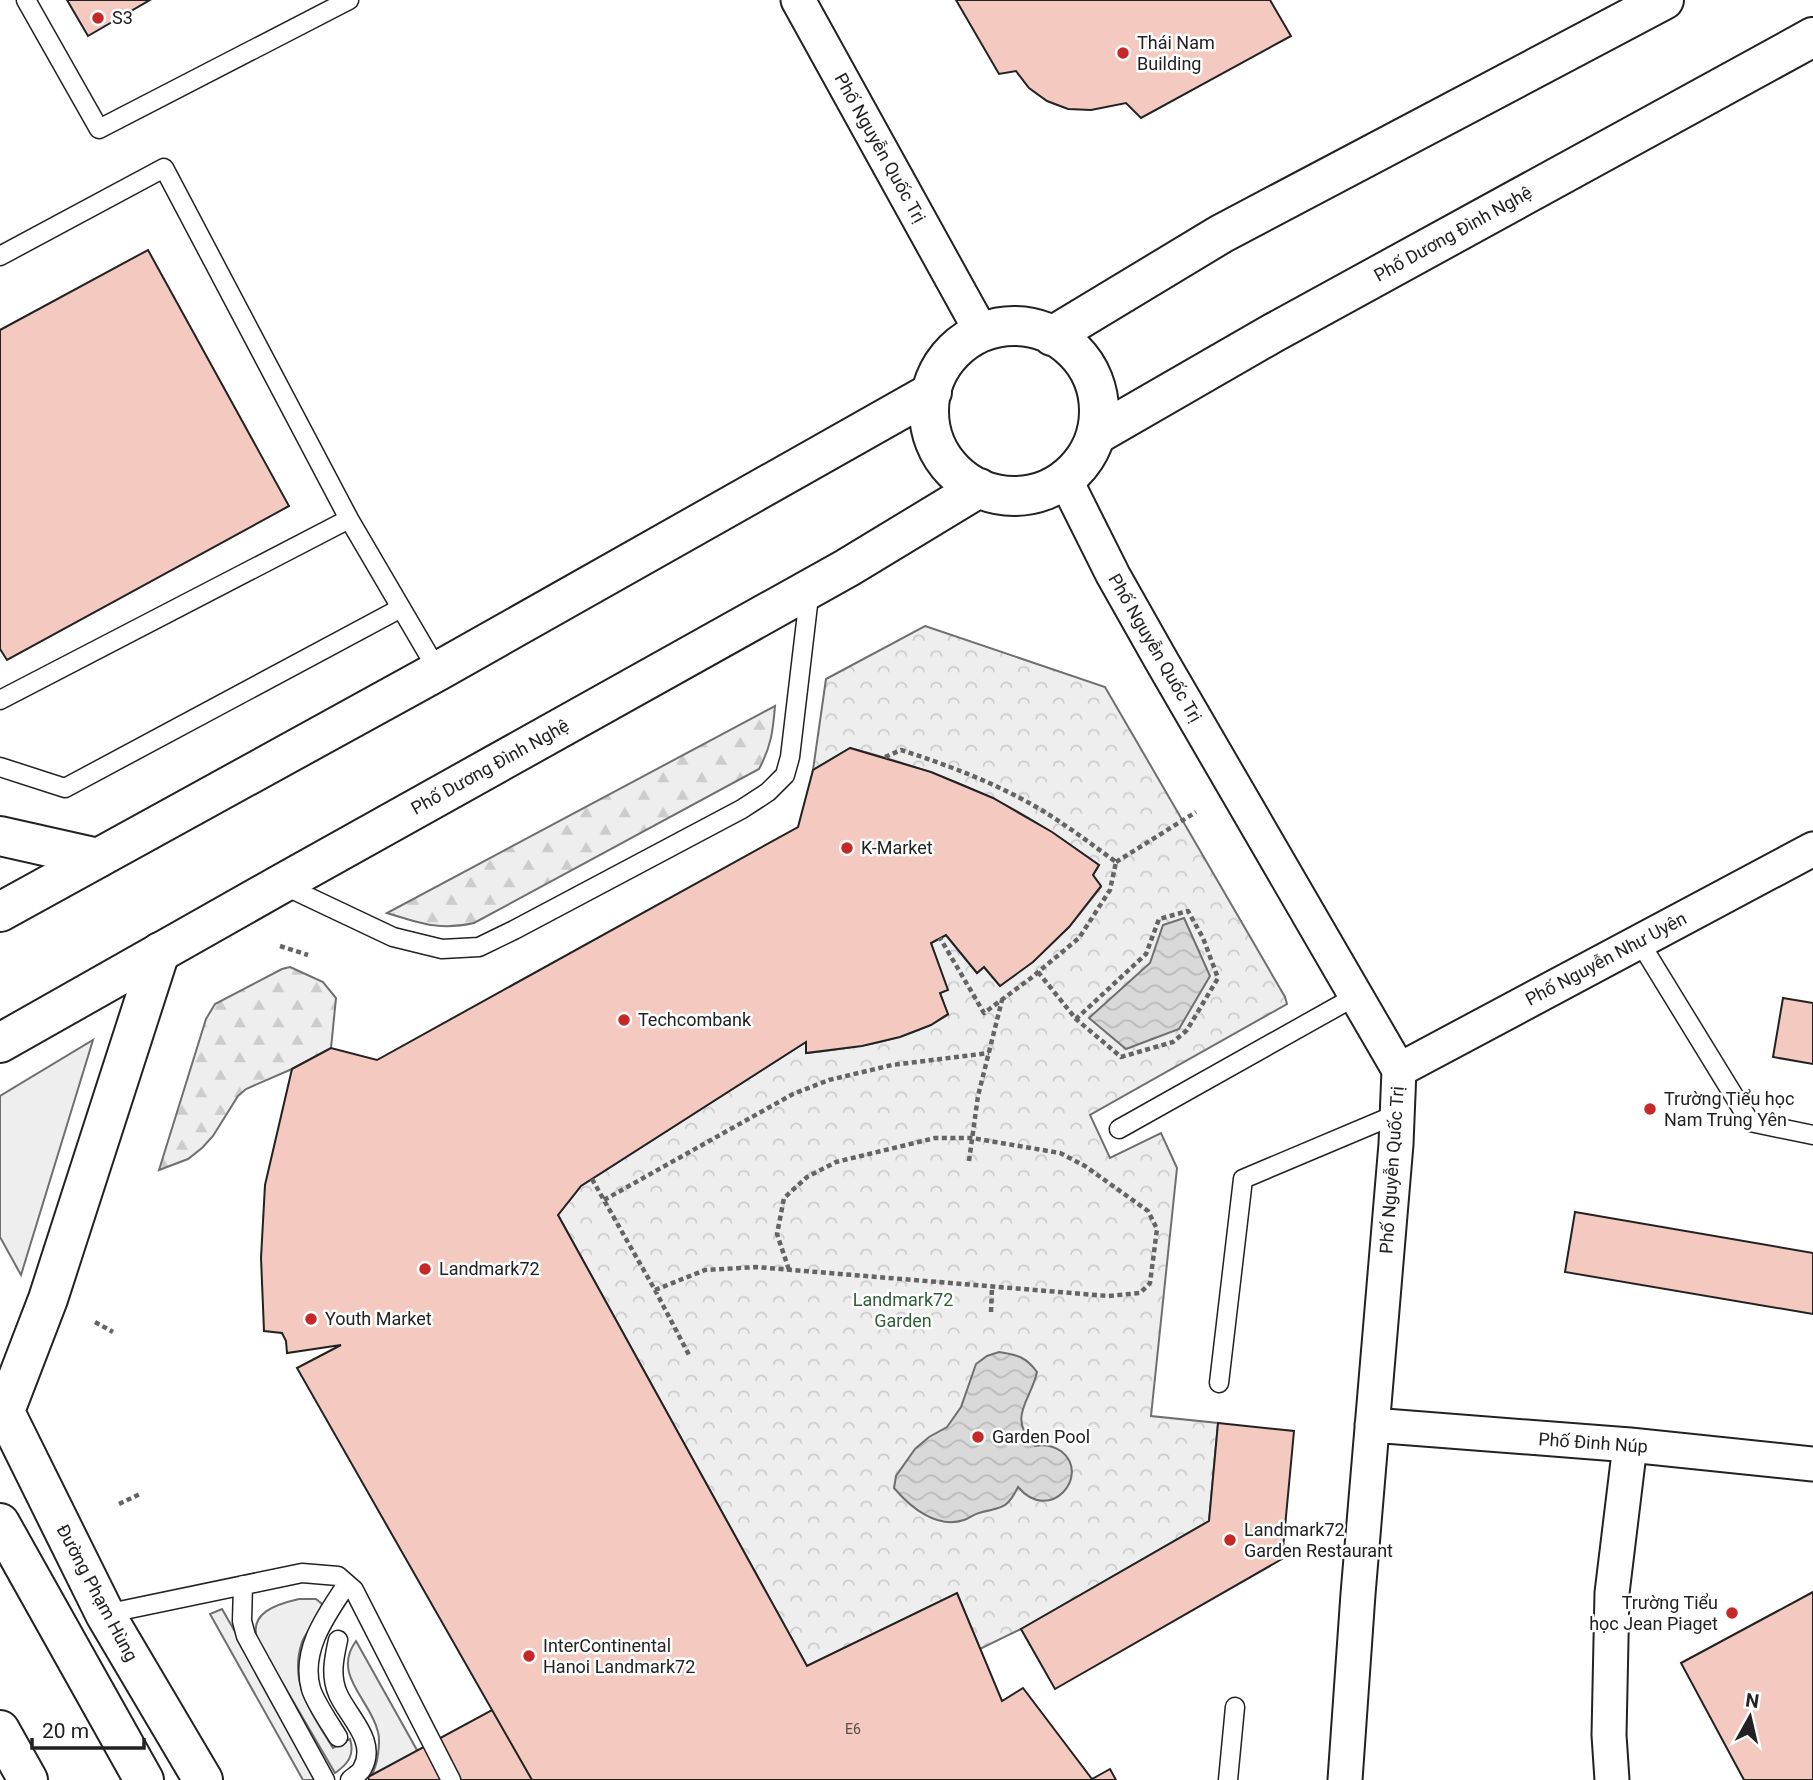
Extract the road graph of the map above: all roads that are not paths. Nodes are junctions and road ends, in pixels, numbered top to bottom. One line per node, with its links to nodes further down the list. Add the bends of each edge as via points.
1 (26, 0): 2 (lane, via 99,129)
2 (349, 0)
3 (798, 0): 7 (street, Phố Nguyễn Quốc Trị)
4 (1664, 0): 8 (main road, via 1221,234)
5 (1813, 37): 10 (main road, Phố Dương Đình Nghệ)
6 (0, 256): 13 (lane, via 164,168)
7 (982, 333): 8 (main road, via 1002,327 1031,328); 9 (main road, via 952,353)
8 (1052, 336): 10 (main road, via 1080,357 1094,381 1100,408)
9 (932, 392): 12 (main road, via 932,434 943,458 962,479); 16 (main road)
10 (1096, 435): 11 (main road, via 1084,460)
11 (1065, 480): 12 (main road, via 1041,492 1014,497); 26 (street, Phố Nguyễn Quốc Trị, via 1120,587)
12 (979, 488): 14 (main road, Phố Dương Đình Nghệ)
13 (349, 519): 15 (lane); 17 (lane)
14 (810, 587): 22 (main road, Phố Dương Đình Nghệ); 22 (lane, via 785,775 742,809 479,947 442,950 393,937)
15 (401, 608): 16 (lane); 18 (lane, via 65,788)
16 (438, 671): 21 (main road)
17 (0, 700)
18 (0, 767)
19 (0, 836): 21 (main road)
20 (1813, 849): 24 (street, Phố Nguyễn Như Uyên)
21 (98, 858): 23 (main road)
22 (281, 884): 25 (main road, Phố Dương Đình Nghệ)
23 (0, 912)
24 (1639, 941): 28 (street, Phố Nguyễn Như Uyên); 31 (lane, via 1749,1122)
25 (160, 952): 27 (main road, Phố Dương Đình Nghệ); 33 (main road, via 48,1299)
26 (1356, 996): 28 (street, Phố Nguyễn Quốc Trị); 30 (lane)
27 (0, 1043)
28 (1399, 1070): 29 (street, Phố Nguyễn Quốc Trị)
29 (1397, 1114): 32 (lane, via 1242,1180); 34 (street, Phố Nguyễn Quốc Trị)
30 (1119, 1129)
31 (1813, 1135)
32 (1219, 1383)
33 (2, 1406): 40 (main road, Đường Phạm Hùng)
34 (1372, 1425): 35 (street, Phố Đinh Núp); 52 (street, Phố Nguyễn Quốc Trị)
35 (1630, 1445): 36 (street, Phố Đinh Núp); 53 (street, via 1612,1593)
36 (1813, 1464)
37 (0, 1523): 46 (main road)
38 (347, 1584): 39 (lane, via 338,1576 302,1573); 44 (lane, via 317,1632 309,1670 311,1690); 50 (lane)
39 (243, 1585): 40 (lane); 48 (lane, via 246,1636)
40 (105, 1614): 47 (main road, Đường Phạm Hùng)
41 (338, 1640): 49 (lane, via 333,1661 338,1694 364,1735 367,1752 362,1770)
42 (1235, 1707): 51 (lane)
43 (0, 1730): 45 (main road)
44 (338, 1737)
45 (28, 1780)
46 (144, 1780)
47 (203, 1780)
48 (325, 1780)
49 (350, 1780)
50 (451, 1780)
51 (1228, 1780)
52 (1345, 1780)
53 (1612, 1780)

